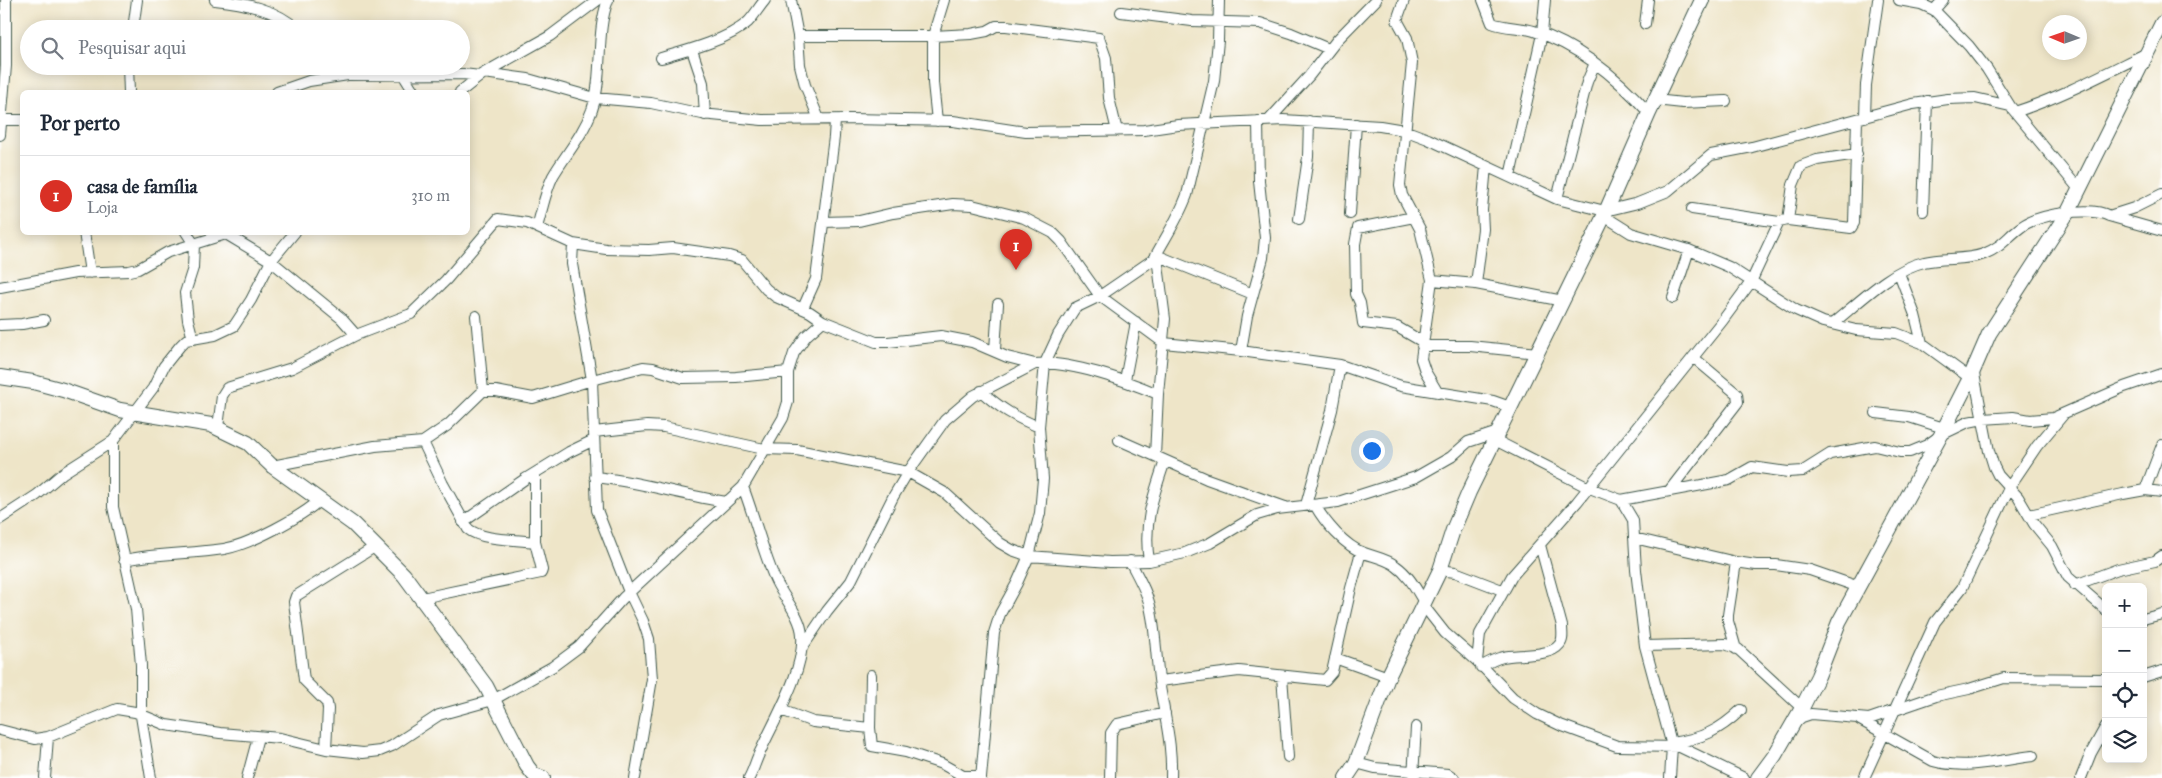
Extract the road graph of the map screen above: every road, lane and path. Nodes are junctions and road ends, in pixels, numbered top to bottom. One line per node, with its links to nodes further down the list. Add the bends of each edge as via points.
1 (6, 0): 54 (street, via 6,66)
2 (137, 0): 22 (street)
3 (215, 0): 23 (street)
4 (598, 0): 36 (street, via 550,36)
5 (608, 0): 46 (street, via 602,26)
6 (765, 0): 32 (street, via 749,21 739,28)
7 (791, 0): 28 (street)
8 (944, 0): 29 (street)
9 (1219, 0): 24 (street)
10 (1376, 0): 31 (street)
11 (1404, 0): 63 (street, via 1397,20 1407,38 1412,63)
12 (1483, 0): 27 (street, via 1492,23)
13 (1545, 0): 27 (street)
14 (1648, 0): 26 (street)
15 (1702, 0): 49 (street)
16 (1878, 0): 52 (street)
17 (1898, 0): 19 (street)
18 (1943, 0): 20 (street)
19 (1920, 2): 20 (street)
20 (1934, 10): 50 (street, via 1969,46)
21 (1121, 12): 24 (street)
22 (134, 20)
23 (288, 20)
24 (1219, 23): 31 (street, via 1260,23); 62 (street, via 1214,81)
25 (2162, 23): 30 (street)
26 (1645, 24)
27 (1542, 34): 34 (street); 68 (street)
28 (798, 36): 29 (street); 53 (street, via 805,85)
29 (933, 36): 58 (street); 64 (street, via 971,34 1006,26 1100,38)
30 (2153, 46): 50 (street, via 2094,80 2035,106); 69 (street)
31 (1329, 49): 57 (street)
32 (692, 50): 33 (street); 51 (street, via 703,82)
33 (661, 58)
34 (1595, 62): 49 (street); 71 (street)
35 (470, 74): 36 (street)
36 (482, 74): 45 (street); 46 (street, via 528,79)
37 (128, 75): 42 (street)
38 (357, 75): 43 (street, via 308,81)
39 (384, 75): 41 (street)
40 (434, 75): 41 (street)
41 (404, 76): 44 (street)
42 (129, 90)
43 (283, 90)
44 (413, 90)
45 (462, 90)
46 (595, 98): 51 (street, via 651,104); 82 (street, via 586,125 553,177)
47 (1726, 101): 49 (street)
48 (1927, 102): 50 (street, via 1975,98); 52 (street); 73 (street)
49 (1652, 106): 76 (street)
50 (2013, 109): 69 (street)
51 (705, 115): 53 (street, via 762,120)
52 (1861, 118): 66 (street); 76 (street, via 1711,155 1668,191)
53 (819, 119): 56 (street)
54 (1, 120): 55 (street); 65 (street)
55 (20, 120)
56 (834, 120): 58 (street); 81 (street)
57 (1269, 120): 59 (street); 60 (street)
58 (937, 121): 64 (street, via 1026,132)
59 (1258, 121): 62 (street); 100 (street, via 1265,238)
60 (1309, 121): 61 (street); 79 (street, via 1308,157)
61 (1356, 124): 63 (street); 75 (street)
62 (1202, 125): 64 (street); 92 (street, via 1187,195)
63 (1404, 130): 67 (street); 78 (street, via 1400,185)
64 (1117, 131)
65 (0, 135)
66 (1857, 154): 80 (street, via 1817,160 1801,166); 80 (street, via 1852,226)
67 (1486, 166): 68 (street); 98 (street)
68 (1510, 176): 71 (street)
69 (2078, 188): 74 (street)
70 (2162, 194): 77 (street)
71 (1557, 199): 76 (street)
72 (1692, 209): 80 (street)
73 (1923, 211)
74 (2068, 212): 77 (street, via 2102,212); 95 (street, via 2030,221 2001,246 1984,254 1925,261); 124 (street, via 1989,334)
75 (1350, 214)
76 (1604, 214): 91 (street, via 1631,234); 103 (street)
77 (2109, 216): 83 (street)
78 (1414, 217): 96 (street); 116 (street, via 1358,228 1355,244 1356,294 1363,323 1397,327)
79 (1299, 219)
80 (1784, 221): 97 (street)
81 (824, 222): 101 (street, via 859,221 953,204 972,205 1024,218 1044,227 1061,241); 105 (street, via 816,279)
82 (537, 228): 90 (street); 112 (street, via 527,223 498,219 446,280 411,314)
83 (2162, 231)
84 (84, 235): 94 (street)
85 (188, 235): 89 (street)
86 (223, 235): 89 (street)
87 (232, 235): 93 (street)
88 (292, 235): 93 (street)
89 (194, 244): 94 (street, via 158,256 138,269); 113 (street, via 193,268 185,293)
90 (572, 244): 105 (street, via 616,250 673,248 729,256 742,260 776,297); 127 (street, via 572,264)
91 (1689, 250): 97 (street, via 1729,266); 102 (street)
92 (1157, 256): 100 (street); 101 (street); 114 (street, via 1164,300)
93 (271, 261): 112 (street, via 341,318); 113 (street, via 234,326)
94 (90, 273): 99 (street)
95 (1899, 273): 111 (street); 115 (street, via 1916,315)
96 (1432, 280): 98 (street); 116 (street)
97 (1751, 282): 111 (street, via 1796,310); 120 (street)
98 (1476, 284): 103 (street)
99 (0, 287)
100 (1253, 294): 118 (street)
101 (1100, 296): 109 (street); 121 (street, via 1075,308)
102 (1673, 298)
103 (1563, 301): 119 (street)
104 (998, 304): 117 (street)
105 (803, 308): 108 (street)
106 (476, 316): 129 (street)
107 (44, 320): 110 (street)
108 (822, 321): 117 (street, via 876,342 941,336); 123 (street, via 801,342)
109 (1136, 322): 114 (street); 128 (street)
110 (0, 324)
111 (1832, 324): 115 (street, via 1856,330 1896,333)
112 (356, 335): 139 (street, via 292,368 227,388 222,396)
113 (193, 339): 134 (street, via 186,340 174,353)
114 (1164, 343): 118 (street); 132 (street)
115 (1922, 343): 124 (street)
116 (1422, 344): 119 (street); 131 (street, via 1421,359)
117 (995, 350): 121 (street, via 1007,357)
118 (1241, 351): 122 (street)
119 (1538, 353): 133 (street)
120 (1693, 357): 155 (street); 159 (street, via 1737,394 1738,402)
121 (1040, 364): 128 (street, via 1064,365); 130 (street); 138 (street)
122 (1340, 365): 131 (street, via 1401,386); 164 (street)
123 (788, 372): 127 (street, via 683,378 643,367); 147 (street, via 788,402 783,418)
124 (1972, 373): 137 (street); 140 (street)
125 (2162, 374): 136 (street)
126 (0, 377): 134 (street, via 40,384)
127 (592, 380): 129 (street, via 533,398); 141 (street)
128 (1125, 380): 132 (street)
129 (483, 391): 145 (street, via 448,425)
130 (981, 392): 138 (street, via 1011,415); 151 (street, via 945,420)
131 (1438, 393): 133 (street, via 1493,401)
132 (1158, 394): 148 (street)
133 (1510, 407): 142 (street)
134 (134, 413): 139 (street, via 192,420); 144 (street)
135 (1876, 413): 140 (street, via 1909,417)
136 (2064, 413): 137 (street, via 2048,419); 156 (street)
137 (1983, 419): 140 (street); 154 (street, via 1988,452)
138 (1038, 426): 175 (street, via 1042,497)
139 (218, 427): 150 (street, via 248,443)
140 (1943, 431): 159 (street, via 1927,445 1910,452 1875,446 1830,454 1803,470 1788,472 1752,467 1729,480); 183 (street)
141 (594, 436): 147 (street, via 648,426 664,427); 152 (street); 153 (street)
142 (1496, 436): 155 (street); 164 (street, via 1468,442 1451,457 1416,477 1338,502); 181 (street, via 1453,530)
143 (1119, 440): 148 (street)
144 (113, 441): 168 (street); 177 (street, via 113,508)
145 (423, 442): 150 (street, via 375,446); 169 (street)
146 (2162, 445): 158 (street)
147 (764, 449): 151 (street, via 797,450); 157 (street)
148 (1155, 456): 149 (street)
149 (1164, 461): 165 (street); 179 (street, via 1147,520)
150 (272, 466): 161 (street)
151 (908, 472): 175 (street, via 946,493 1000,543); 192 (street, via 851,581)
152 (535, 474): 169 (street); 171 (street)
153 (595, 477): 163 (street); 185 (street, via 597,510)
154 (2002, 478): 156 (street); 166 (street)
155 (1587, 486): 162 (street); 172 (street)
156 (2010, 486): 166 (street); 167 (street)
157 (743, 487): 163 (street); 192 (street, via 774,579 785,594 802,633)
158 (2145, 490): 160 (street); 167 (street)
159 (1669, 491): 162 (street)
160 (2162, 492)
161 (320, 500): 173 (street); 177 (street, via 311,508 240,545)
162 (1621, 500): 170 (street, via 1633,520)
163 (727, 502): 185 (street)
164 (1311, 505): 165 (street); 174 (street, via 1338,534)
165 (1285, 506): 179 (street, via 1257,515 1210,543 1185,553)
166 (2001, 506): 205 (street, via 1962,588 1935,622)
167 (2029, 516): 182 (street)
168 (0, 520)
169 (463, 522): 171 (street, via 474,532)
170 (1634, 538): 180 (street); 191 (street)
171 (535, 542): 186 (street, via 541,573)
172 (1540, 545): 184 (street); 195 (street, via 1562,626 1562,640 1558,647 1547,652)
173 (376, 546): 186 (street); 218 (street, via 296,596 294,602 304,680 327,703)
174 (1362, 552): 187 (street, via 1396,565 1410,580); 194 (street)
175 (1029, 556): 178 (street); 230 (street, via 994,633)
176 (2162, 556): 182 (street, via 2155,561 2118,569)
177 (124, 560): 207 (street, via 139,633)
178 (1130, 561): 179 (street); 200 (street, via 1151,611)
179 (1149, 561)
180 (1736, 562): 183 (street, via 1810,570); 193 (street, via 1728,621)
181 (1440, 570): 184 (street, via 1455,572); 187 (street)
182 (2075, 585): 188 (street)
183 (1859, 587): 202 (street, via 1839,622)
184 (1502, 590): 195 (street, via 1477,642)
185 (629, 592): 201 (street, via 579,647); 227 (street, via 649,639 652,679)
186 (422, 598): 201 (street)
187 (1423, 604): 195 (street, via 1445,633); 198 (street)
188 (2102, 607)
189 (2162, 614): 190 (street)
190 (2147, 619)
191 (1645, 646): 193 (street, via 1725,644); 217 (street)
192 (802, 648): 203 (street)
193 (1736, 649): 202 (street)
194 (1335, 658): 197 (street, via 1332,672 1325,680); 198 (street)
195 (1479, 664): 217 (street, via 1513,698 1560,725 1616,746)
196 (872, 675): 211 (street)
197 (1282, 676): 200 (street, via 1240,671); 220 (street)
198 (1388, 677): 221 (street)
199 (2102, 679): 205 (street, via 2004,678 1936,696)
200 (1160, 681): 206 (street)
201 (494, 700): 218 (street, via 439,715 380,751 363,753); 223 (street, via 527,766)
202 (1802, 708): 210 (street)
203 (781, 710): 211 (street, via 814,722); 228 (street)
204 (1741, 710): 217 (street, via 1726,724 1697,738)
205 (1893, 712): 208 (street); 214 (street)
206 (1166, 713): 231 (street, via 1113,727); 232 (street)
207 (141, 716): 215 (street, via 117,709); 216 (street, via 166,725); 225 (street)
208 (1860, 720): 210 (street, via 1811,714); 214 (street)
209 (1416, 727): 222 (street)
210 (1790, 727): 237 (street)
211 (870, 728): 229 (street, via 873,747 906,752 942,764)
212 (0, 730): 215 (street, via 35,739)
213 (2102, 733): 239 (street)
214 (1884, 734): 219 (street, via 1933,761 1952,765); 238 (street)
215 (48, 737): 224 (street)
216 (258, 737): 218 (street, via 280,738); 226 (street)
217 (1671, 744): 235 (street); 236 (street)
218 (326, 749)
219 (2033, 756)
220 (1288, 757)
221 (1356, 763): 222 (street); 233 (street)
222 (1414, 775): 234 (street, via 1448,774)
223 (538, 777)
224 (45, 778)
225 (151, 778)
226 (247, 778)
227 (635, 778)
228 (749, 778)
229 (963, 778): 230 (street)
230 (980, 778)
231 (1110, 778)
232 (1172, 778)
233 (1346, 778)
234 (1454, 778)
235 (1670, 778)
236 (1744, 778)
237 (1758, 778)
238 (1864, 778)
239 (2082, 778)

